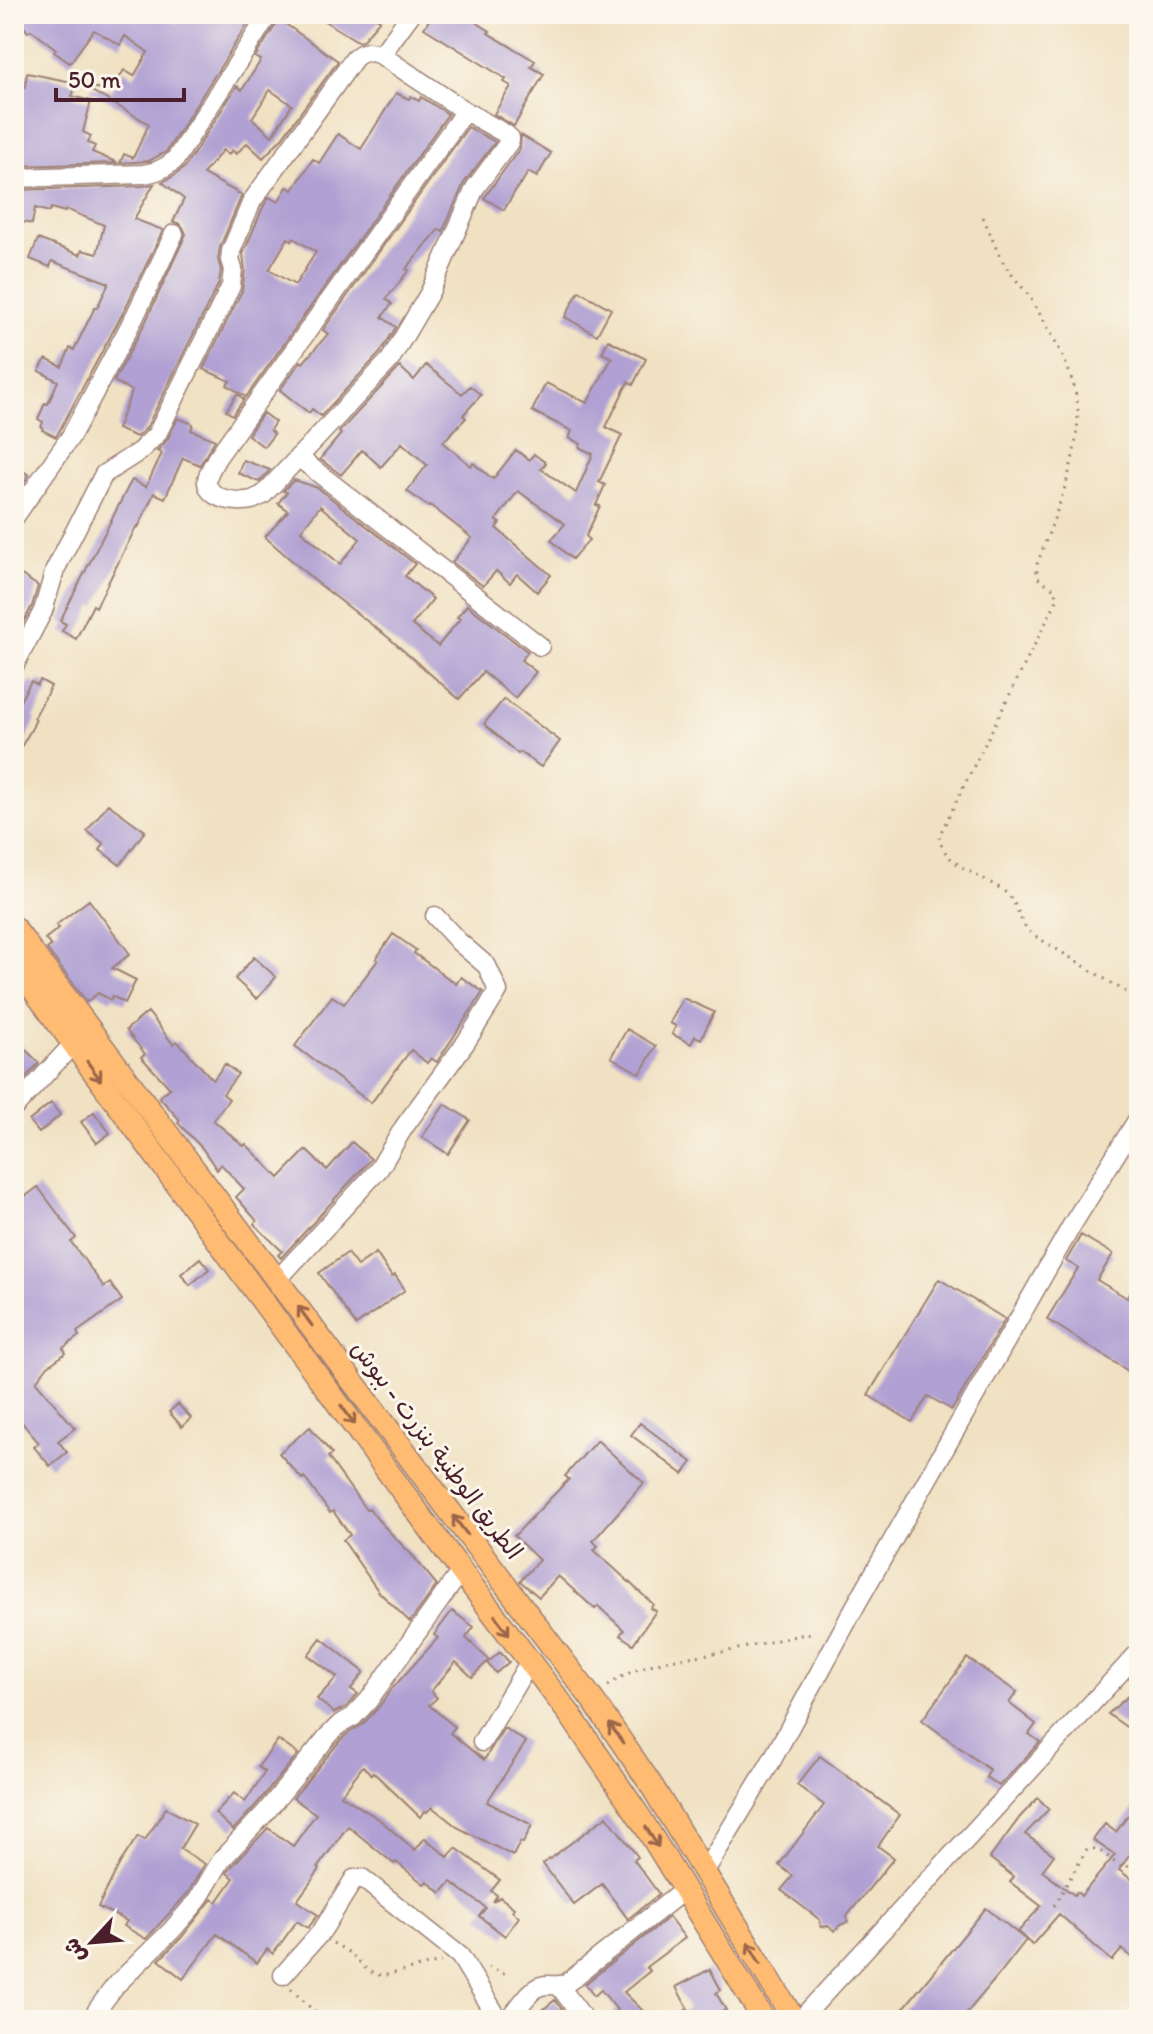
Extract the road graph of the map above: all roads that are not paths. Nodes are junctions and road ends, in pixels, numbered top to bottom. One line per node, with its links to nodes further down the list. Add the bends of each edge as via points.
1 (264, 14): 5 (street, via 265,20 166,168 143,174)
2 (411, 14): 3 (street)
3 (381, 55): 4 (street); 10 (street, via 368,51 354,59 252,201 231,251 231,286 157,434 104,474)
4 (465, 111): 7 (street, via 510,141 475,188 430,292 390,360); 7 (street, via 216,459 208,487 227,500 252,500)
5 (14, 178)
6 (174, 234): 8 (street, via 71,436)
7 (298, 457): 9 (street)
8 (14, 518)
9 (540, 646)
10 (14, 666)
11 (435, 916): 17 (street, via 487,966 498,991 379,1169)
12 (14, 928): 17 (main road, الطريق الوطنية بنزرت - ببوش)
13 (14, 963): 14 (main road, الطريق الوطنية بنزرت - ببوش)
14 (74, 1043): 15 (street); 18 (main road, الطريق الوطنية بنزرت - ببوش, one-way to 18)
15 (14, 1108)
16 (1139, 1117): 22 (street, via 1064,1239)
17 (278, 1279): 22 (main road, الطريق الوطنية بنزرت - ببوش, one-way to 17, via 592,1699)
18 (461, 1571): 20 (main road, الطريق الوطنية بنزرت - ببوش, one-way to 20); 26 (street, via 368,1701 328,1736 222,1859 181,1920)
19 (1139, 1652): 32 (street)
20 (530, 1661): 21 (street); 23 (main road, الطريق الوطنية بنزرت - ببوش, one-way to 23)
21 (482, 1742)
22 (705, 1871): 31 (main road, الطريق الوطنية بنزرت - ببوش, one-way to 22)
23 (684, 1890): 25 (street); 30 (main road, الطريق الوطنية بنزرت - ببوش)
24 (283, 1975): 27 (street, via 354,1879 362,1878 464,1961)
25 (560, 1987): 28 (street, via 536,1988); 29 (street)
26 (97, 2010)
27 (499, 2020)
28 (509, 2020)
29 (585, 2020)
30 (764, 2020)
31 (794, 2020)
32 (800, 2020)

